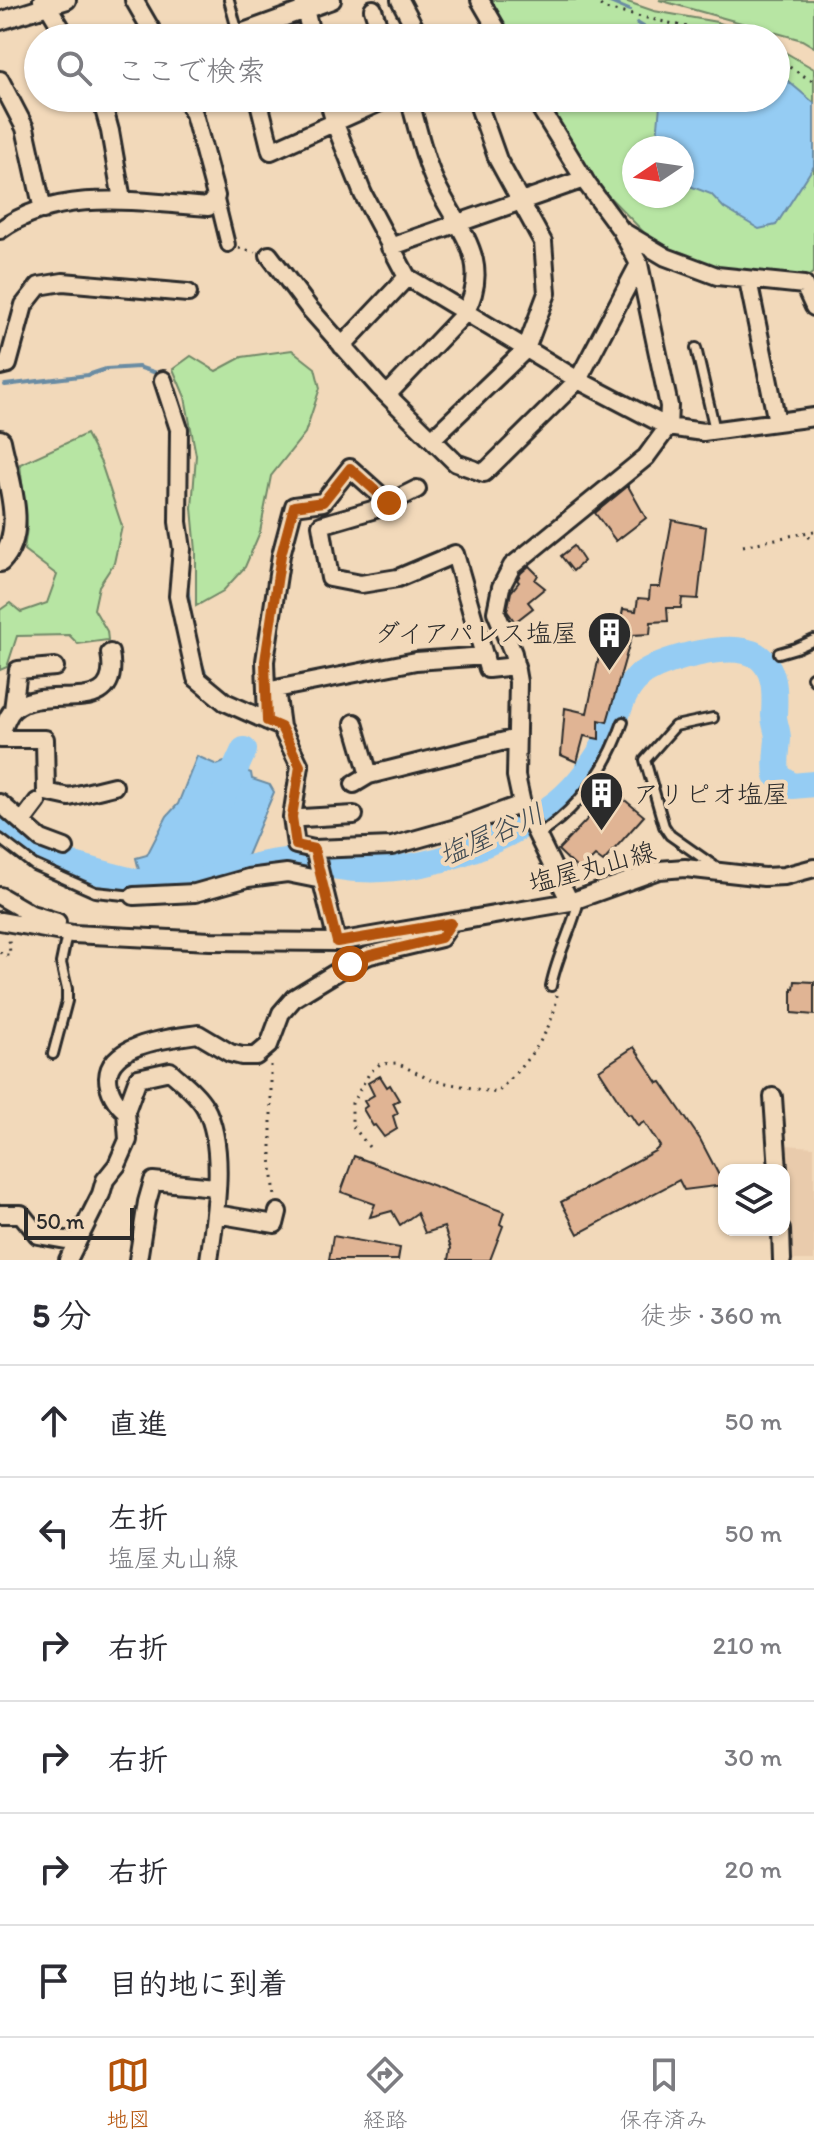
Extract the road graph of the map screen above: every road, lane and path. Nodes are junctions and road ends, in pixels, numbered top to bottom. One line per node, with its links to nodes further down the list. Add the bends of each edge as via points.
1 (134, 0): 12 (street)
2 (229, 0): 13 (lane)
3 (332, 0): 8 (street)
4 (400, 0): 16 (street)
5 (480, 0): 17 (street)
6 (594, 0): 18 (path, via 605,9)
7 (53, 2): 10 (street); 11 (street)
8 (304, 5): 14 (street)
9 (373, 9): 15 (street)
10 (0, 21)
11 (62, 24)
12 (148, 24)
13 (231, 24)
14 (260, 24)
15 (378, 24)
16 (413, 24)
17 (492, 24)
18 (674, 24)
19 (790, 67): 21 (path)
20 (0, 80): 35 (street, via 25,128)
21 (814, 82)
22 (105, 112): 33 (street)
23 (193, 112): 32 (street)
24 (260, 112): 30 (street, via 268,158)
25 (332, 112): 30 (street)
26 (360, 112): 30 (street)
27 (413, 112): 36 (street, via 434,180)
28 (481, 112): 34 (street)
29 (543, 112): 31 (street)
30 (335, 124): 40 (street)
31 (584, 179): 34 (street); 38 (street)
32 (216, 196): 33 (street, via 208,207); 39 (street)
33 (122, 200): 35 (street, via 62,203)
34 (520, 201): 36 (street); 50 (street, via 543,242 547,293)
35 (43, 210): 37 (street)
36 (457, 223): 40 (street); 47 (street, via 477,277)
37 (0, 230)
38 (621, 230): 42 (street); 44 (street, via 666,257 717,276)
39 (228, 245): 41 (path)
40 (390, 247): 43 (street)
41 (269, 255): 48 (street)
42 (639, 264): 53 (street); 57 (street, via 669,406)
43 (407, 277): 47 (street); 48 (street)
44 (748, 280): 46 (street, via 804,285); 56 (street)
45 (188, 293): 51 (street, via 63,282 39,286 24,305 8,364)
46 (814, 307)
47 (465, 313): 50 (street); 54 (street)
48 (342, 346): 54 (street)
49 (696, 348): 58 (lane)
50 (526, 349): 53 (street); 59 (street)
51 (0, 366)
52 (163, 380): 78 (street, via 179,429 178,596 196,678 225,702)
53 (578, 380): 57 (street); 59 (street, via 484,473 456,463)
54 (387, 395): 59 (street)
55 (814, 417): 56 (street)
56 (777, 422): 58 (street)
57 (668, 427): 58 (street); 72 (street, via 646,457 512,566 496,612)
58 (715, 430)
59 (432, 439)
60 (0, 441): 67 (street, via 15,520 11,544)
61 (417, 489): 62 (street)
62 (389, 503): 71 (street, via 321,525 330,578 361,584 398,578 455,554); 78 (street, via 350,468 323,502 294,506 265,661)
63 (814, 531): 64 (path)
64 (804, 533): 65 (path); 66 (path)
65 (814, 541)
66 (743, 546)
67 (0, 561)
68 (814, 640): 70 (lane)
69 (110, 653): 74 (street, via 113,670 93,696 33,699)
70 (779, 653)
71 (485, 656): 72 (street, via 488,669); 78 (street, via 416,661 276,689)
72 (516, 666): 80 (street)
73 (55, 667): 74 (street, via 18,670)
74 (13, 710): 79 (street)
75 (713, 718): 95 (lane, via 675,726 645,760 670,835)
76 (623, 722): 89 (lane, via 615,745 570,812)
77 (354, 723): 80 (street, via 361,780)
78 (274, 724): 91 (street, via 300,766 292,817)
79 (0, 738): 81 (street, via 45,739 46,792 69,797)
80 (517, 738): 85 (street)
81 (114, 786)
82 (304, 800): 87 (street)
83 (37, 802): 88 (street)
84 (0, 803): 88 (street)
85 (522, 804): 89 (street); 93 (street, via 392,846)
86 (354, 815): 87 (street)
87 (302, 818): 91 (street, via 305,831)
88 (22, 822): 92 (street, via 41,839)
89 (536, 837): 99 (street)
90 (0, 839): 98 (lane, via 34,865 95,892)
91 (296, 845): 93 (street)
92 (65, 848)
93 (315, 855): 96 (street)
94 (814, 868): 95 (street, 塩屋丸山線, via 784,876)
95 (724, 873): 99 (street, 塩屋丸山線, via 659,870)
96 (322, 880): 98 (street, via 287,873 195,893); 103 (street)
97 (0, 896): 102 (street, via 68,926)
98 (134, 896)
99 (574, 901): 100 (street, 塩屋丸山線); 105 (lane, via 574,920)
100 (451, 923): 103 (street, 塩屋丸山線); 109 (street, via 441,938 370,955 294,998 281,1013 269,1045 256,1056 230,1053 198,1034 138,1046 120,1055 108,1083)
101 (4, 928): 102 (street, 塩屋丸山線); 104 (path, via 10,955)
102 (70, 933): 103 (street, 塩屋丸山線); 106 (lane, via 61,963 67,1001)
103 (337, 942)
104 (0, 952)
105 (551, 986): 110 (path, via 557,994 555,1013 544,1038 497,1093 431,1080 397,1063 380,1064 370,1072 350,1115)
106 (53, 1054)
107 (272, 1070): 113 (path, via 271,1157)
108 (773, 1097): 111 (street)
109 (126, 1111): 112 (street, via 138,1078 170,1071 204,1105 214,1128); 117 (street, via 128,1140)
110 (369, 1147)
111 (778, 1164)
112 (215, 1187): 115 (street); 119 (street, via 153,1181)
113 (278, 1212): 115 (street, via 275,1224)
114 (0, 1214): 117 (street, via 21,1214 38,1235)
115 (216, 1214): 120 (street)
116 (781, 1236): 121 (street)
117 (77, 1242): 118 (street)
118 (68, 1260)
119 (138, 1260)
120 (209, 1260)
121 (782, 1260)

